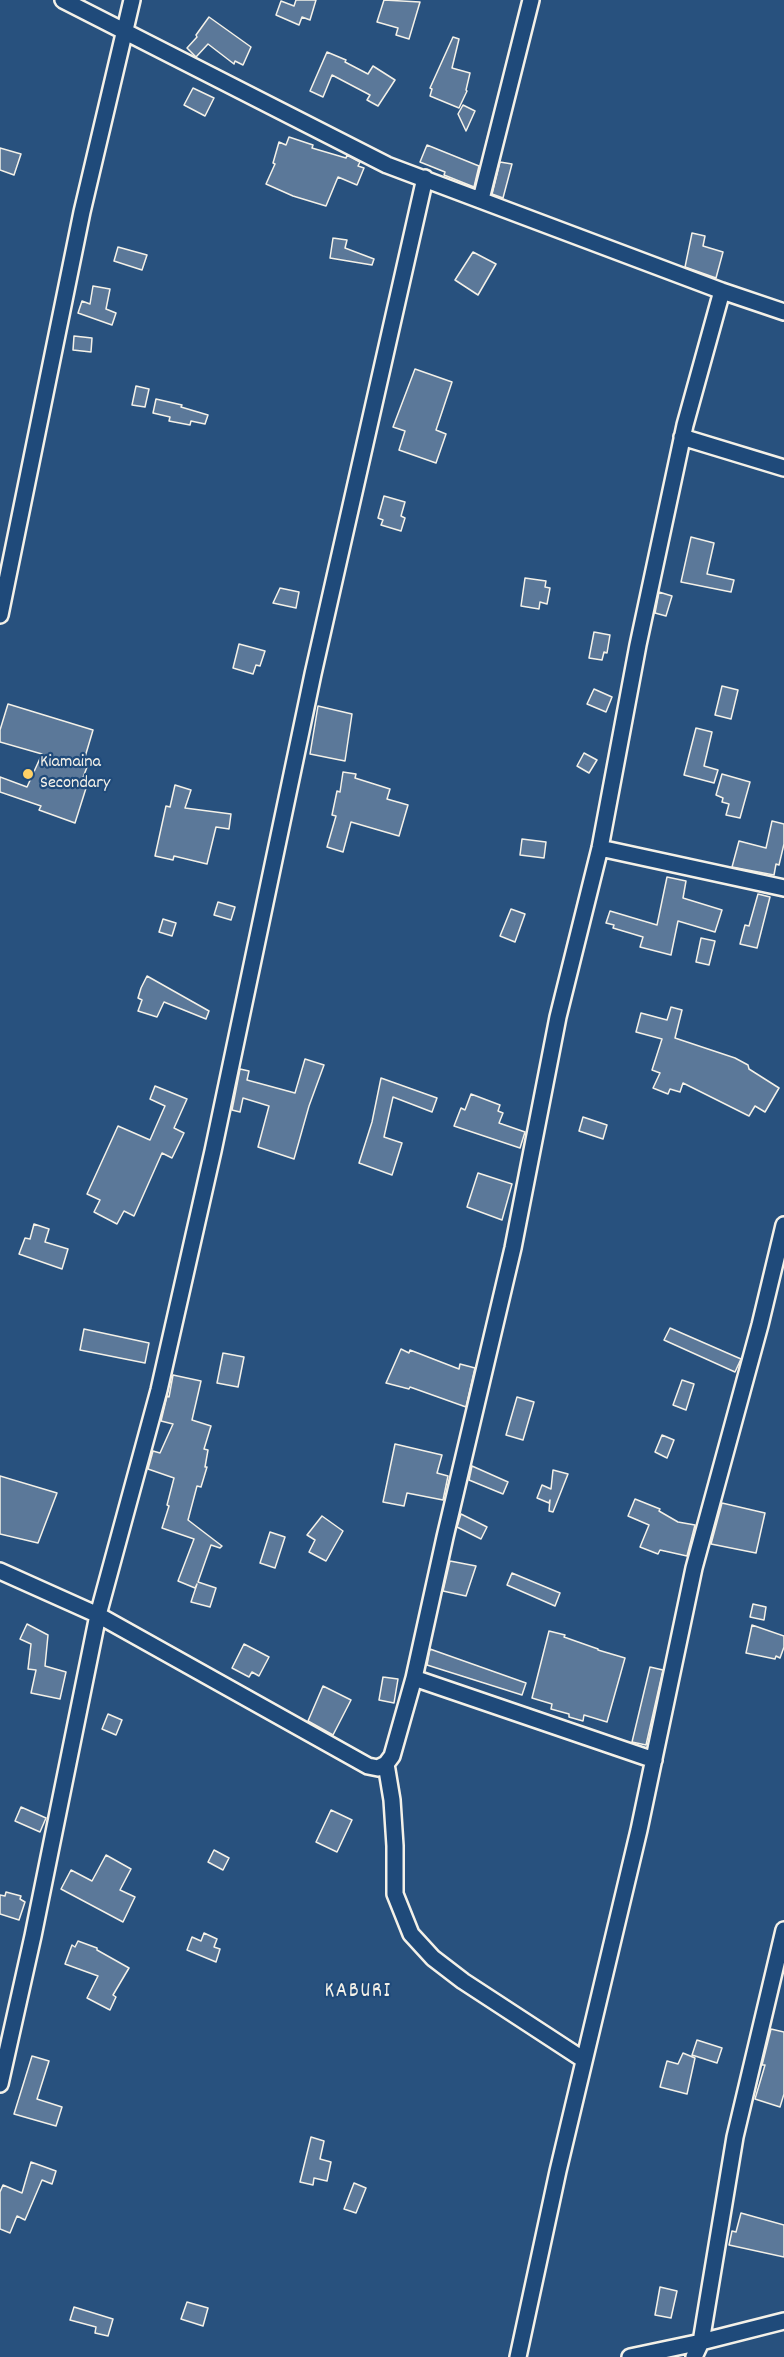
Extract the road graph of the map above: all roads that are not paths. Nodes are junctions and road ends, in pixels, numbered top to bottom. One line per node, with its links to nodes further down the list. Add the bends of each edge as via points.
1 (63, 0): 4 (street)
2 (132, 0): 4 (street)
3 (531, 0): 6 (street)
4 (123, 32): 5 (street, via 387,165); 11 (street)
5 (425, 178): 6 (street); 16 (street, via 315,663 159,1390)
6 (481, 199): 7 (street)
7 (722, 291): 8 (street); 9 (street)
8 (784, 312)
9 (682, 436): 10 (street); 12 (street)
10 (784, 468)
11 (0, 615)
12 (600, 848): 13 (street); 17 (street, via 558,1017 513,1248)
13 (784, 888)
14 (784, 1225): 18 (street, via 694,1568)
15 (0, 1571): 16 (street)
16 (98, 1615): 19 (street, via 368,1766 378,1768); 22 (street)
17 (414, 1678): 18 (street); 19 (street, via 392,1756)
18 (654, 1760): 21 (street)
19 (386, 1764): 21 (street, via 393,1812 394,1894 411,1934 433,1958 464,1981)
20 (784, 1930): 24 (street, via 735,2138)
21 (584, 2060): 25 (street)
22 (0, 2084)
23 (784, 2321): 24 (street)
24 (701, 2342): 26 (street); 27 (street)
25 (518, 2357)
26 (630, 2357)
27 (694, 2357)

